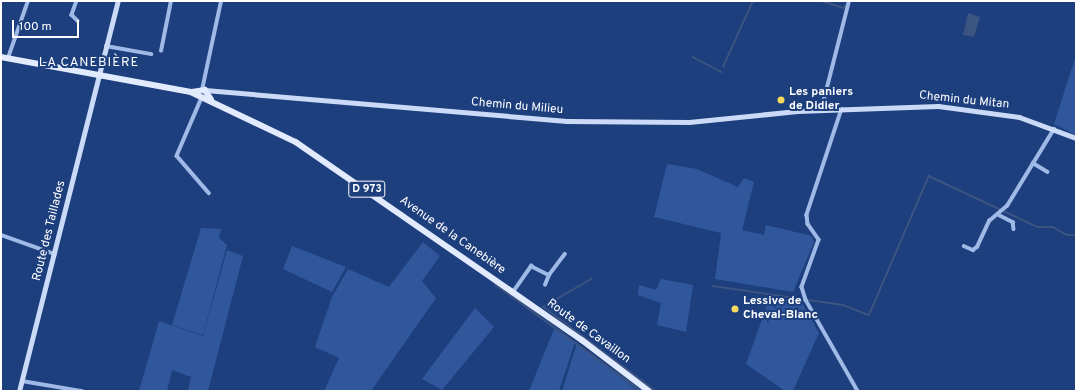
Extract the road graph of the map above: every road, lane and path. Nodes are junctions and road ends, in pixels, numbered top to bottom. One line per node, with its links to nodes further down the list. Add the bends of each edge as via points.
1 (28, 1): 12 (street)
2 (77, 1): 7 (street, via 72,16)
3 (118, 1): 8 (street, Route des Taillades)
4 (171, 1): 9 (street)
5 (220, 1): 14 (street)
6 (850, 1): 16 (street)
7 (78, 21)
8 (106, 46): 10 (street); 13 (street, Route des Taillades)
9 (161, 51)
10 (151, 54)
11 (1, 57): 12 (main road)
12 (8, 58): 13 (main road)
13 (99, 75): 14 (main road); 26 (street, Route des Taillades)
14 (205, 93): 16 (street, Chemin du Milieu, via 566,121 703,122); 21 (street, via 177,156); 30 (main road, Avenue de la Canebière / D 973, via 212,101 301,144)
15 (842, 109): 16 (street, Chemin du Mitan); 17 (street, Chemin du Mitan, via 938,106 1019,117); 35 (street, via 807,215 808,224 819,240 802,287 806,300)
16 (822, 111)
17 (1054, 128): 18 (street, Chemin du Mitan); 19 (street)
18 (1076, 138)
19 (1033, 163): 20 (street); 22 (street, via 1012,200)
20 (1048, 172)
21 (209, 193)
22 (999, 215): 23 (street, via 1013,222); 25 (street, via 989,221 973,250)
23 (1014, 229)
24 (1, 235): 26 (street)
25 (964, 246)
26 (55, 254): 31 (street, Route des Taillades)
27 (565, 254): 28 (street)
28 (549, 276): 29 (street); 30 (street, via 531,266)
29 (545, 285)
30 (513, 292): 34 (main road, Route de Cavaillon / D 973)
31 (22, 381): 32 (street, Route des Taillades); 33 (street)
32 (19, 391)
33 (82, 391)
34 (649, 391)
35 (858, 391)

